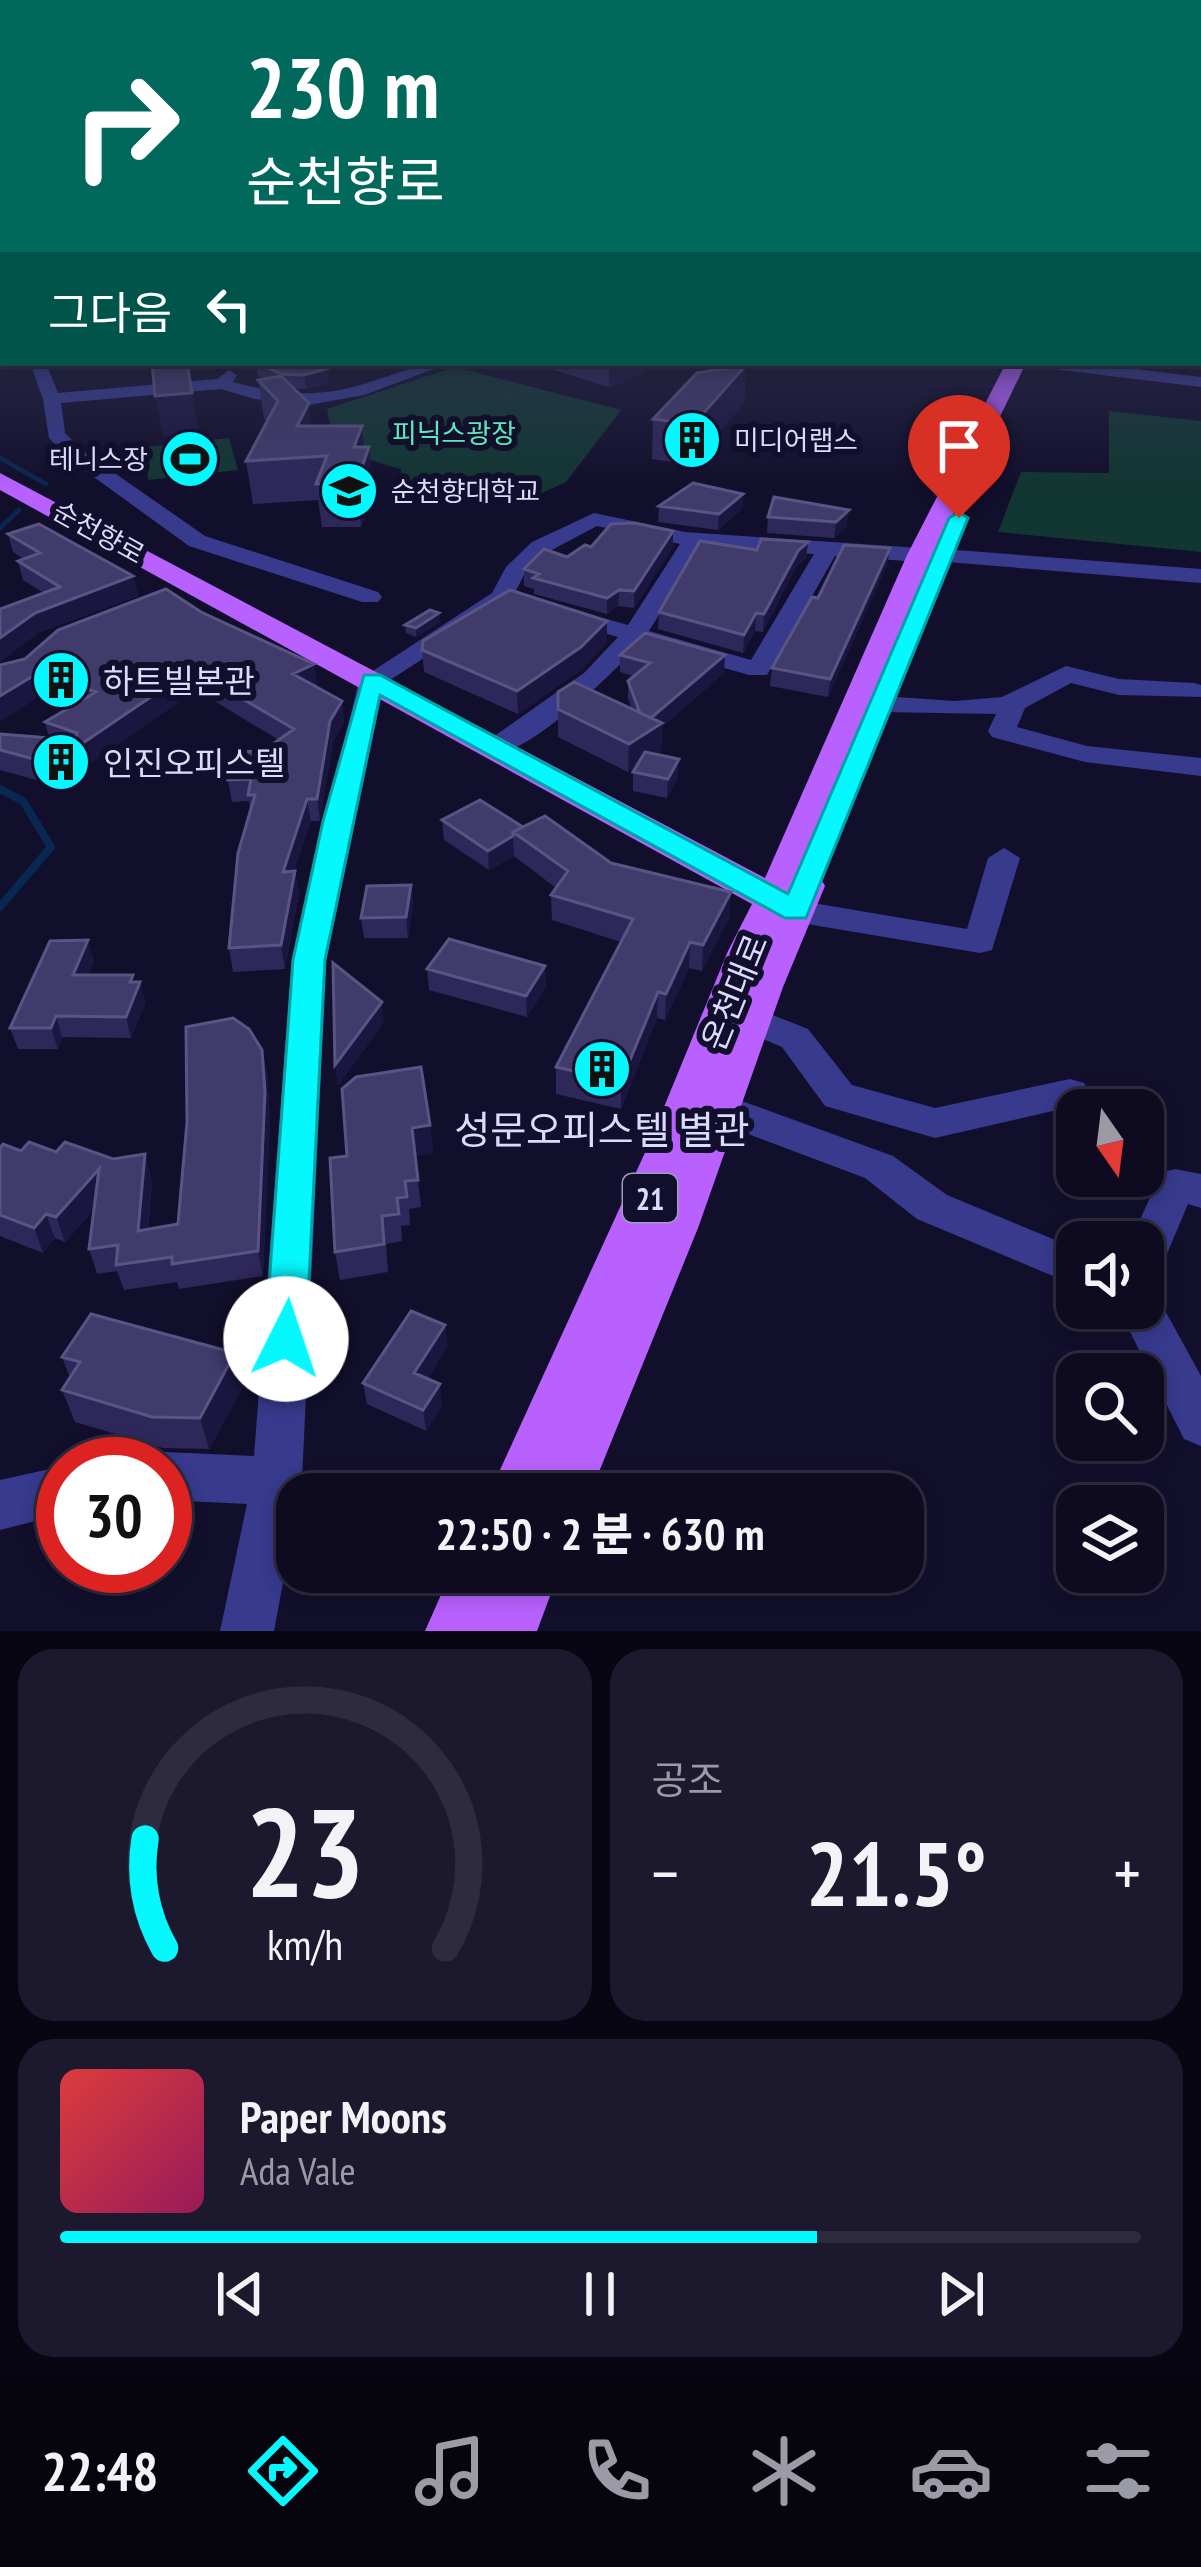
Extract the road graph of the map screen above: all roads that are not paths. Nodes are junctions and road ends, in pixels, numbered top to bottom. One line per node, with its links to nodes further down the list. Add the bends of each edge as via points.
1 (39, 366): 7 (street)
2 (433, 366): 7 (street, via 323,402 266,399 225,380)
3 (1015, 366): 11 (main road, 온천대로 / 21)
4 (1033, 366): 11 (main road, 온천대로 / 21)
5 (1070, 366): 6 (street)
6 (1201, 382)
7 (52, 399): 14 (street, via 56,434 76,455 197,541)
8 (0, 480): 13 (main road, 순천향로)
9 (694, 540): 10 (street); 16 (street, via 595,520 540,547 514,572); 17 (street)
10 (828, 549): 11 (street); 17 (street, via 758,670)
11 (931, 556): 12 (street); 20 (main road, 온천대로 / 21); 25 (main road, 온천대로 / 21, via 806,836)
12 (1201, 577)
13 (197, 585): 15 (street, 순천향로); 18 (main road, 순천향로)
14 (370, 597)
15 (160, 598)
16 (524, 603): 17 (street); 18 (street)
17 (634, 635): 22 (street, via 593,679)
18 (372, 680): 22 (main road, 순천향로); 34 (street, via 309,960)
19 (1194, 691): 21 (street, via 1066,674 1048,693)
20 (882, 704): 21 (street); 25 (main road, 온천대로 / 21)
21 (1013, 705): 23 (street, via 1002,731 1085,754)
22 (496, 748): 25 (main road, 순천향로)
23 (1201, 767)
24 (1004, 858): 25 (street, 온천대로, via 980,942)
25 (784, 905): 26 (main road, 온천대로 / 21); 35 (main road, 온천대로 / 21, via 748,951)
26 (750, 1018): 27 (street, 온천대로, via 795,1038 839,1096 935,1123); 28 (main road, 온천대로 / 21)
27 (1056, 1096)
28 (717, 1107): 31 (street, via 879,1167 932,1207); 36 (main road, 온천대로 / 21)
29 (1188, 1188): 30 (street)
30 (1164, 1227)
31 (1056, 1259)
32 (1151, 1329): 33 (street)
33 (1201, 1424)
34 (277, 1473)
35 (528, 1473)
36 (569, 1473)
37 (192, 1477): 38 (street)
38 (276, 1481)
39 (276, 1486): 44 (street)
40 (36, 1496): 41 (street)
41 (0, 1505)
42 (474, 1593): 45 (main road)
43 (520, 1593): 46 (main road)
44 (248, 1631)
45 (457, 1631)
46 (505, 1631)

